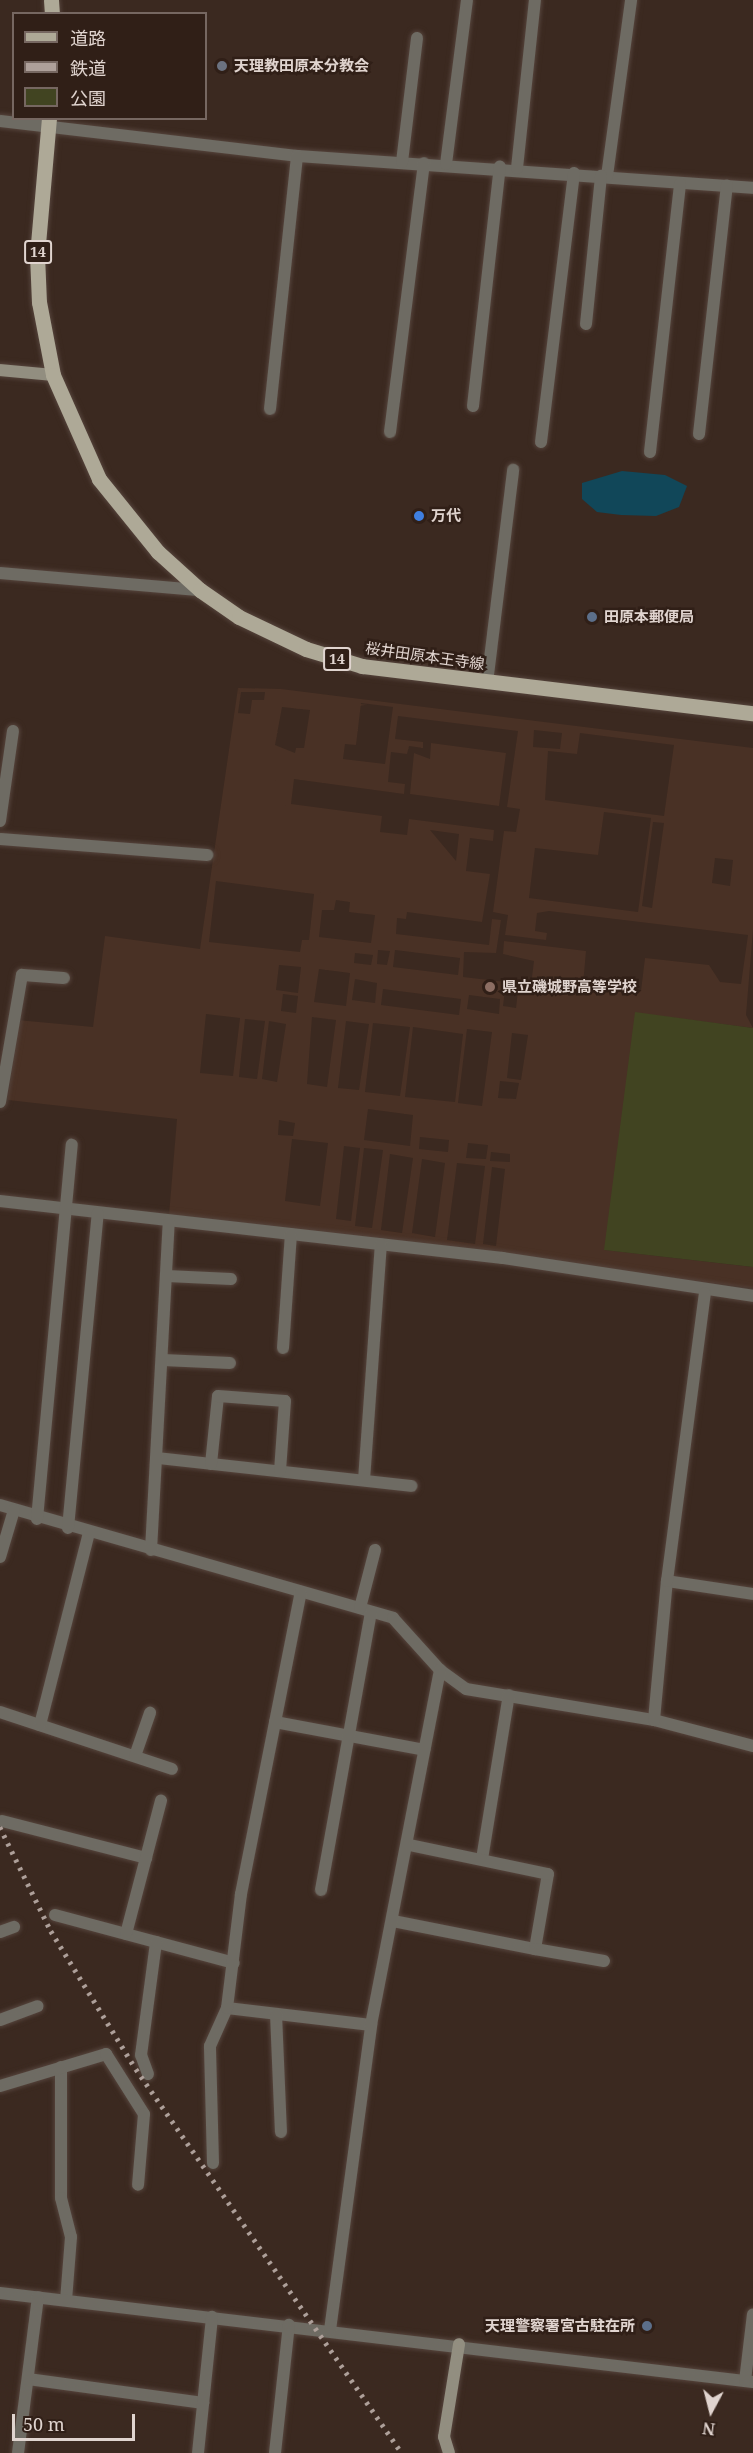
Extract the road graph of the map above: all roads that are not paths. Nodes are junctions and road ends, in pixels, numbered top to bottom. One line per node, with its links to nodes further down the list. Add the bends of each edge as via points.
1 (467, 0): 10 (street)
2 (535, 0): 12 (street)
3 (631, 0): 14 (street)
4 (417, 38): 8 (street)
5 (0, 121): 6 (street)
6 (49, 123): 7 (street); 20 (main road, 桜井田原本王寺線 / 14, via 37,255 39,302)
7 (297, 156): 8 (street); 22 (street)
8 (402, 162): 9 (street)
9 (424, 163): 10 (street); 23 (street)
10 (446, 164): 11 (street)
11 (500, 167): 12 (street); 21 (street)
12 (517, 168): 13 (street)
13 (574, 173): 14 (street); 25 (street)
14 (604, 176): 15 (street); 18 (street)
15 (680, 184): 16 (street); 26 (street)
16 (728, 186): 17 (street); 24 (street)
17 (753, 188)
18 (586, 324)
19 (0, 370): 20 (street)
20 (53, 375): 29 (main road, 桜井田原本王寺線 / 14, via 99,479 158,552)
21 (473, 406)
22 (270, 410)
23 (390, 432)
24 (699, 434)
25 (541, 442)
26 (650, 452)
27 (513, 470): 30 (street)
28 (0, 573): 29 (street)
29 (200, 590): 30 (main road, 桜井田原本王寺線 / 14, via 239,617 306,650 362,666)
30 (487, 683): 31 (main road, 桜井田原本王寺線 / 14)
31 (753, 713)
32 (13, 731): 33 (street)
33 (0, 820)
34 (0, 839): 35 (street)
35 (207, 855)
36 (64, 978): 37 (street, via 22,975)
37 (0, 1102)
38 (72, 1145): 40 (street)
39 (0, 1201): 40 (street)
40 (67, 1209): 41 (street); 59 (street)
41 (98, 1213): 42 (street); 60 (street)
42 (169, 1221): 43 (street); 45 (street)
43 (291, 1234): 44 (street); 49 (street)
44 (381, 1245): 47 (street, via 699,1285); 55 (street)
45 (166, 1276): 46 (street); 50 (street)
46 (231, 1278)
47 (705, 1293): 48 (street); 65 (street)
48 (753, 1296)
49 (283, 1348)
50 (163, 1360): 51 (street); 52 (street)
51 (230, 1363)
52 (158, 1458): 53 (street); 62 (street)
53 (210, 1464): 54 (street); 54 (street, via 218,1396 285,1401)
54 (280, 1471): 55 (street)
55 (364, 1480): 56 (street)
56 (411, 1486)
57 (0, 1505): 58 (street)
58 (14, 1510): 59 (street); 64 (street)
59 (37, 1520): 60 (street)
60 (68, 1528): 61 (street)
61 (89, 1533): 62 (street); 75 (street)
62 (151, 1550): 66 (street)
63 (375, 1550): 68 (street)
64 (0, 1557)
65 (667, 1581): 67 (street); 73 (street)
66 (301, 1592): 68 (street); 74 (street)
67 (753, 1594)
68 (365, 1610): 69 (street, via 393,1618); 76 (street)
69 (440, 1670): 70 (street, via 466,1689); 78 (street)
70 (509, 1695): 73 (street); 85 (street)
71 (0, 1712): 75 (street)
72 (150, 1713): 79 (street)
73 (654, 1720): 77 (street)
74 (275, 1722): 76 (street); 95 (street, via 241,1894)
75 (40, 1725): 79 (street)
76 (349, 1736): 78 (street); 86 (street)
77 (753, 1746)
78 (424, 1750): 83 (street)
79 (135, 1756): 80 (street)
80 (172, 1769)
81 (161, 1801): 84 (street)
82 (2, 1821): 84 (street)
83 (409, 1845): 85 (street); 88 (street)
84 (146, 1858): 91 (street)
85 (482, 1859): 93 (street, via 548,1874)
86 (321, 1890)
87 (55, 1915): 91 (street)
88 (393, 1921): 93 (street); 100 (street)
89 (14, 1927): 90 (street)
90 (0, 1932)
91 (126, 1934): 92 (street)
92 (156, 1942): 95 (street); 102 (street, via 141,2055)
93 (535, 1949): 94 (street)
94 (604, 1961)
95 (234, 1963): 97 (street)
96 (38, 2006): 99 (street)
97 (227, 2008): 98 (street); 105 (street, via 210,2046)
98 (276, 2014): 100 (street); 104 (street)
99 (0, 2020)
100 (371, 2025): 113 (street)
101 (62, 2067): 103 (street); 106 (street, via 106,2054 144,2114); 109 (street, via 61,2198 71,2237)
102 (148, 2074)
103 (0, 2086)
104 (281, 2132)
105 (213, 2163)
106 (138, 2185)
107 (0, 2292): 108 (street)
108 (38, 2297): 109 (street); 115 (street)
109 (66, 2300): 111 (street)
110 (753, 2314): 116 (street)
111 (212, 2317): 112 (street); 117 (street)
112 (289, 2325): 113 (street); 120 (street)
113 (330, 2330): 114 (street)
114 (459, 2344): 116 (street); 121 (street, via 444,2437)
115 (28, 2379): 117 (street); 118 (street)
116 (749, 2381)
117 (203, 2403): 119 (street)
118 (18, 2453)
119 (198, 2453)
120 (275, 2453)
121 (449, 2453)

